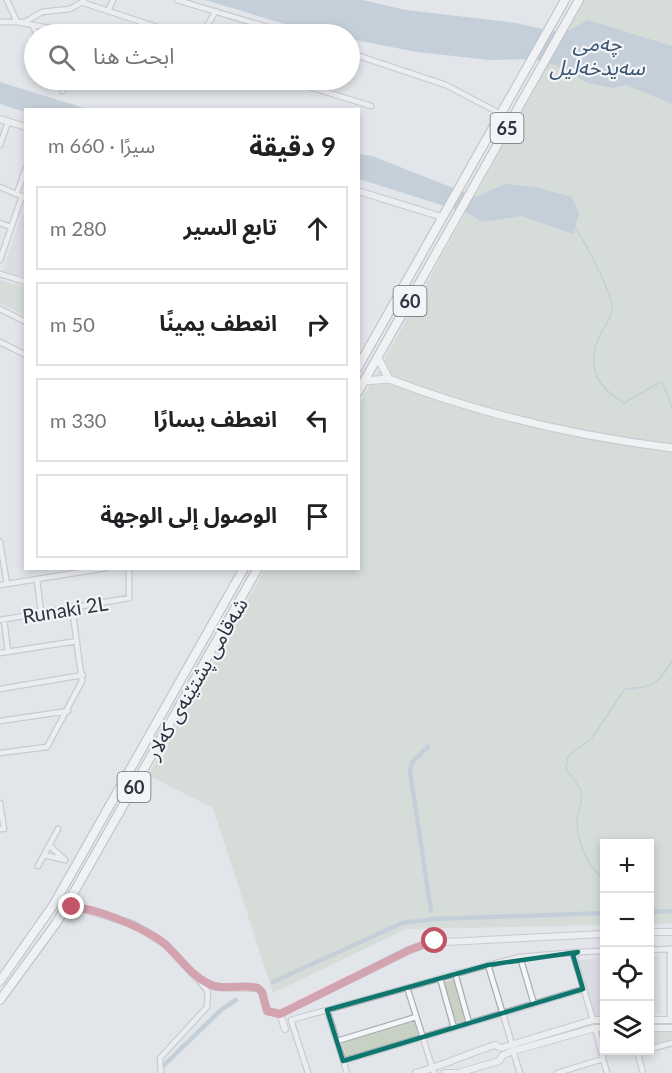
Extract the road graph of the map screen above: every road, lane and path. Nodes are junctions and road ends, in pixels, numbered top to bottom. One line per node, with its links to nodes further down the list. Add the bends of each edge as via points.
1 (8, 0): 10 (street)
2 (113, 0): 7 (street)
3 (177, 0): 8 (street)
4 (566, 0): 18 (highway, 60)
5 (579, 0): 26 (highway, 65)
6 (84, 1): 7 (street); 10 (street, via 70,9 42,12)
7 (108, 11): 12 (street)
8 (216, 11): 13 (street); 14 (street)
9 (0, 22): 10 (street)
10 (17, 22): 11 (street)
11 (28, 24)
12 (148, 24)
13 (208, 24)
14 (258, 24)
15 (360, 56): 18 (street, via 446,85)
16 (320, 90): 17 (street)
17 (371, 106)
18 (501, 114): 27 (highway, 60)
19 (0, 119): 20 (street)
20 (8, 122): 21 (street); 22 (street)
21 (24, 126)
22 (0, 145)
23 (0, 187): 25 (street)
24 (360, 192): 27 (street)
25 (22, 196): 29 (street)
26 (461, 210): 37 (highway, 60)
27 (444, 214): 38 (highway, 60)
28 (0, 223): 29 (street)
29 (11, 227): 30 (street)
30 (0, 260)
31 (0, 274): 32 (street)
32 (24, 281)
33 (0, 309): 34 (street)
34 (24, 321)
35 (0, 342): 36 (street)
36 (24, 354)
37 (378, 358): 39 (main road); 40 (highway, 60)
38 (360, 362)
39 (389, 380): 40 (main road); 42 (main road, via 544,426)
40 (364, 381): 41 (highway, 60)
41 (360, 388)
42 (672, 448)
43 (0, 542): 49 (street)
44 (93, 570): 48 (street)
45 (129, 570): 51 (street, Runaki 2L, via 129,598)
46 (243, 570): 71 (highway, شەقامی پشتێنەی کەلار / 60)
47 (257, 572): 68 (highway, شەقامی پشتێنەی کەلار / 60)
48 (37, 579): 49 (street); 52 (street)
49 (7, 584): 50 (street)
50 (0, 585)
51 (72, 608): 52 (street, Runaki 2L); 54 (street)
52 (41, 613): 53 (street, Runaki 2L)
53 (2, 619): 55 (street)
54 (77, 641): 55 (street); 57 (street)
55 (8, 652): 56 (street)
56 (0, 653)
57 (83, 675): 58 (street); 59 (street)
58 (0, 689)
59 (68, 711): 60 (street); 61 (street, via 47,747)
60 (0, 721)
61 (0, 753)
62 (0, 802): 63 (street)
63 (2, 829)
64 (58, 829): 65 (street)
65 (50, 845): 66 (street); 66 (street, via 66,860)
66 (44, 855): 67 (street)
67 (38, 866)
68 (73, 894): 69 (street); 70 (highway, شەقامی پشتێنەی کەلار / 60)
69 (80, 908): 70 (street); 83 (street, via 128,922 148,933 165,944)
70 (65, 909): 72 (highway, شەقامی پشتێنەی کەلار / 60)
71 (42, 924): 72 (highway, via 43,931); 85 (highway, شەقامی پشتێنەی کەلار / 60)
72 (51, 931): 88 (highway, شەقامی پشتێنەی کەلار / 60)
73 (654, 932): 74 (street)
74 (672, 932)
75 (600, 934): 92 (street, via 425,943)
76 (671, 949): 77 (street); 97 (street)
77 (654, 950)
78 (600, 951): 79 (street)
79 (578, 952): 80 (street); 87 (street, via 574,959)
80 (520, 957): 81 (street); 89 (street)
81 (488, 964): 82 (street); 91 (street)
82 (455, 973): 84 (street); 98 (street)
83 (196, 977): 92 (street, via 224,988 258,988 267,1011); 118 (street, via 208,992 207,1007 160,1058)
84 (440, 978): 86 (street); 99 (street)
85 (0, 981)
86 (406, 987): 90 (street); 93 (street)
87 (583, 989): 89 (street); 94 (street)
88 (0, 1000)
89 (534, 1004): 91 (street)
90 (327, 1010): 106 (street); 119 (street, via 291,1020)
91 (502, 1013): 98 (street); 108 (street)
92 (280, 1014): 104 (street)
93 (416, 1017): 105 (street); 106 (street)
94 (593, 1020): 95 (street); 108 (street)
95 (600, 1020)
96 (654, 1020): 97 (street)
97 (671, 1020)
98 (469, 1023): 99 (street)
99 (454, 1028): 105 (street)
100 (595, 1028): 101 (street); 108 (street); 113 (street)
101 (600, 1028)
102 (654, 1028): 103 (street)
103 (672, 1028)
104 (285, 1029)
105 (423, 1037): 114 (street); 117 (street)
106 (337, 1041): 114 (street)
107 (672, 1042): 109 (street)
108 (512, 1048): 110 (street); 115 (street, via 499,1061); 123 (street)
109 (654, 1048)
110 (481, 1050): 111 (street); 115 (street, via 477,1059)
111 (465, 1054): 116 (street, via 473,1061); 117 (street)
112 (640, 1055): 126 (street)
113 (603, 1059): 124 (street); 125 (street)
114 (343, 1061): 120 (street)
115 (484, 1065): 116 (street)
116 (469, 1070): 122 (street)
117 (433, 1071): 121 (street)
118 (161, 1073)
119 (308, 1073)
120 (347, 1073)
121 (416, 1073)
122 (445, 1073)
123 (520, 1073)
124 (557, 1073)
125 (607, 1073)
126 (643, 1073)

